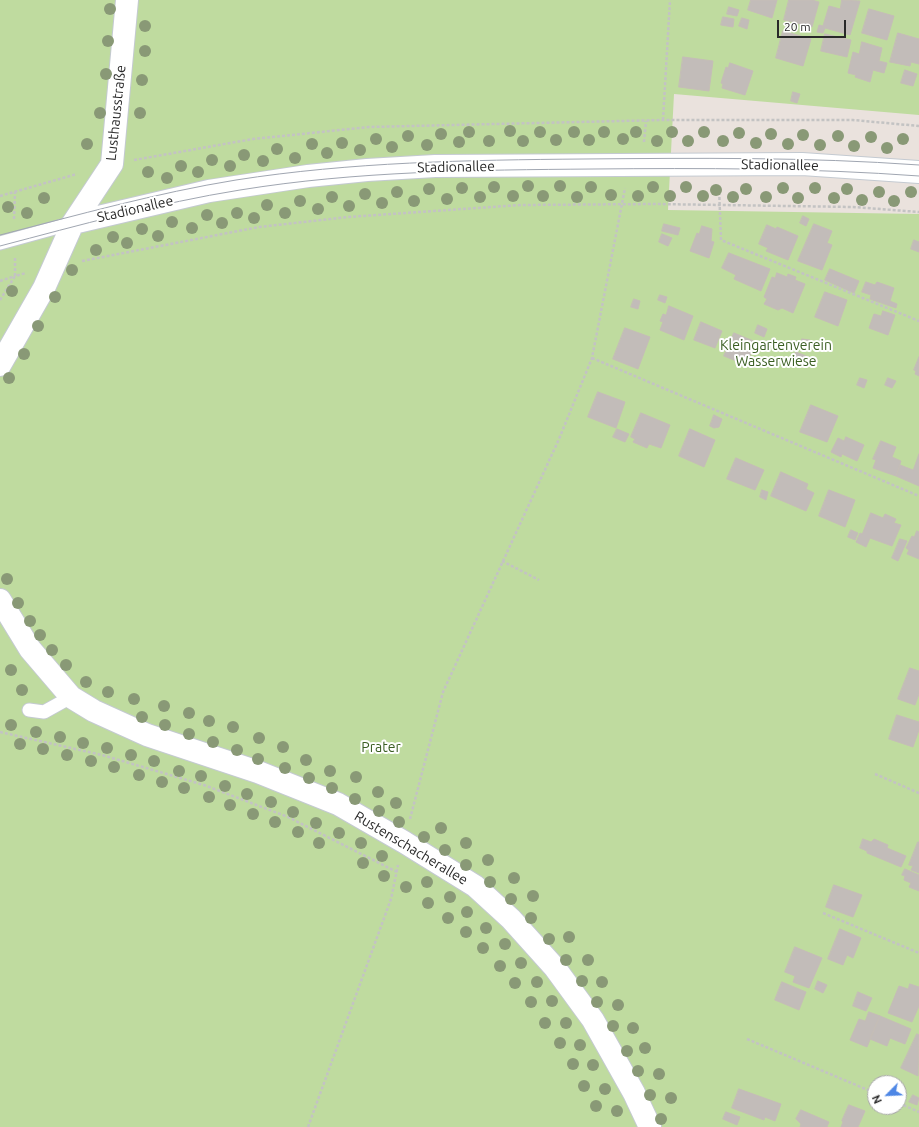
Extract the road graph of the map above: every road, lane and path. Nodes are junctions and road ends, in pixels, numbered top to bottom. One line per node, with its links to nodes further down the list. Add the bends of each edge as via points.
1 (127, 0): 5 (street, Lusthausstraße)
2 (670, 0): 3 (path)
3 (663, 120): 4 (path, via 853,120); 5 (path, via 369,127 253,139)
4 (919, 126)
5 (112, 164): 9 (path); 14 (street, Lusthausstraße)
6 (629, 164): 7 (street, Stadionallee); 11 (path); 14 (street, Stadionallee, via 435,166 323,174 209,191)
7 (718, 165): 8 (street, Stadionallee, via 802,164); 12 (path)
8 (919, 172)
9 (15, 192): 10 (path); 15 (path)
10 (0, 196)
11 (622, 205): 12 (path); 17 (path, via 520,205 348,216 259,227); 22 (path)
12 (720, 205): 13 (path, via 853,207); 21 (path, via 721,240)
13 (919, 212)
14 (74, 223): 15 (lane, Stadionallee); 17 (street, Lusthausstraße)
15 (14, 239): 16 (lane, Stadionallee); 18 (path)
16 (0, 243)
17 (54, 266): 18 (path); 23 (street, Lusthausstraße)
18 (15, 276): 19 (path); 20 (path)
19 (0, 281)
20 (0, 300)
21 (919, 321)
22 (592, 358): 24 (path); 25 (path, via 559,439)
23 (0, 366)
24 (919, 496)
25 (502, 561): 26 (path); 33 (path, via 443,692)
26 (539, 580)
27 (0, 600): 28 (street, via 30,649)
28 (71, 697): 29 (lane, via 44,712); 33 (street, Rustenschacherallee, via 94,711 147,735 258,772 338,804)
29 (30, 710)
30 (0, 732): 34 (path, via 102,755 204,785 288,817)
31 (875, 774): 32 (path)
32 (919, 793)
33 (404, 842): 34 (path); 42 (street, Rustenschacherallee, via 475,886 510,919 555,968 593,1020)
34 (397, 872): 41 (path, via 391,899)
35 (823, 913): 36 (path)
36 (919, 953)
37 (747, 1039): 38 (path)
38 (867, 1090)
39 (907, 1107): 40 (path)
40 (919, 1112)
41 (308, 1127)
42 (650, 1127)

